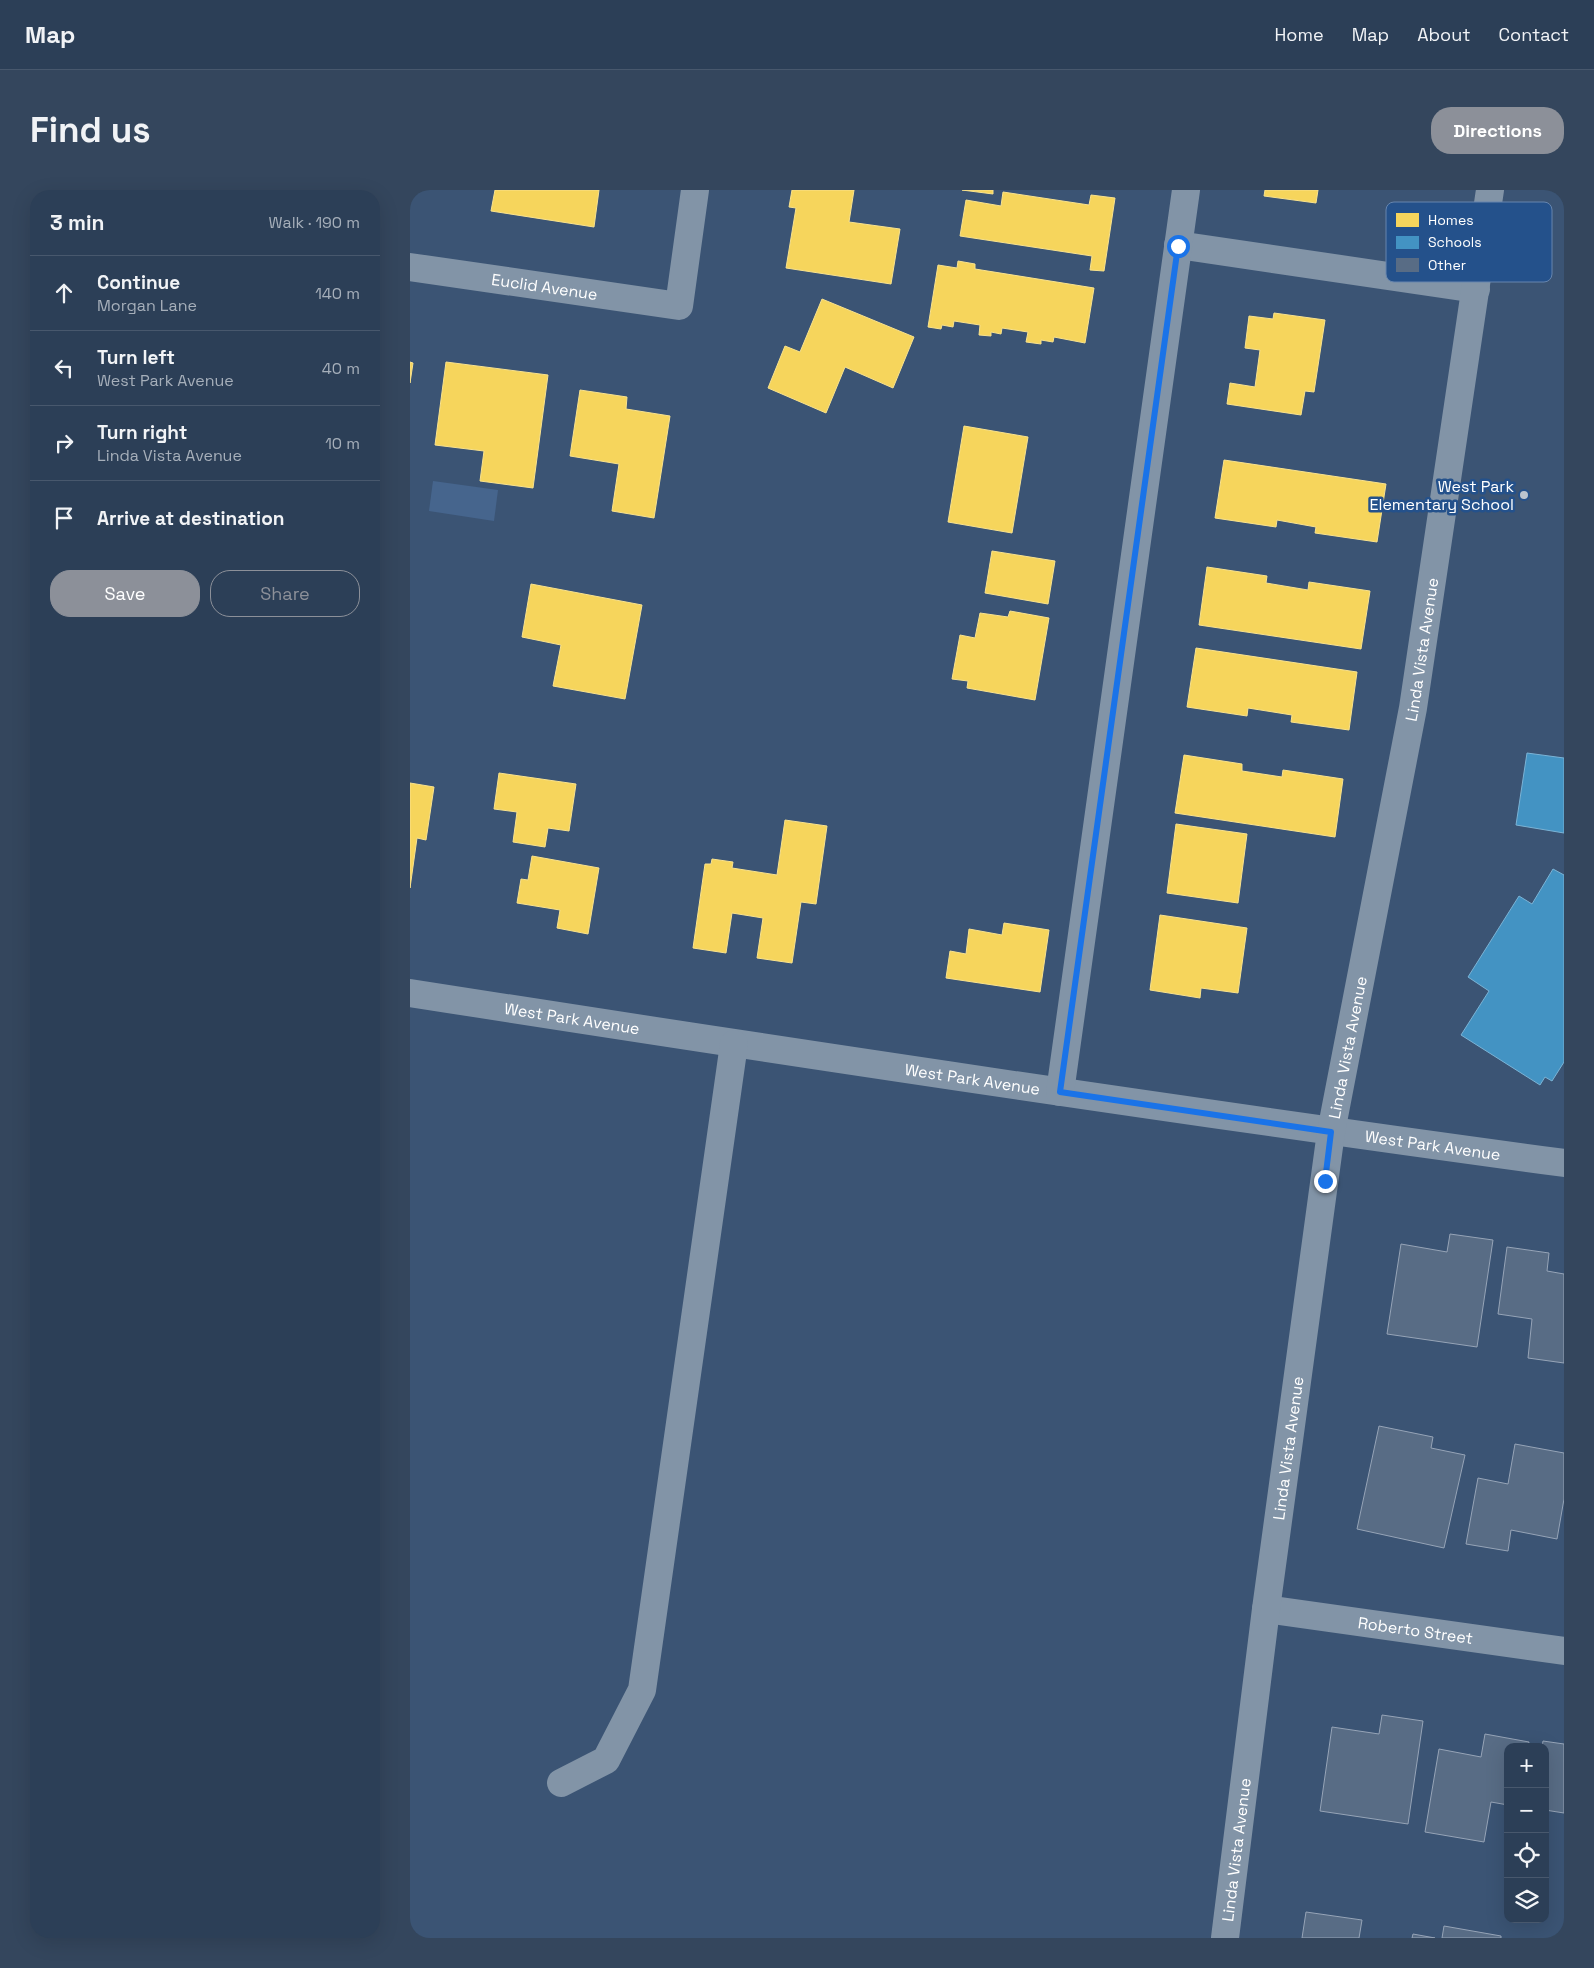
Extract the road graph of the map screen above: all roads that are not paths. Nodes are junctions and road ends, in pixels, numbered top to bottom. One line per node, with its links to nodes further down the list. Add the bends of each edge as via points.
1 (695, 190): 4 (street, Euclid Avenue, via 679,306)
2 (1186, 190): 3 (street)
3 (1178, 246): 5 (street); 11 (street)
4 (410, 267)
5 (1386, 276)
6 (1427, 282): 8 (street)
7 (1477, 282): 8 (street, Linda Vista Avenue)
8 (1476, 289): 12 (street, Linda Vista Avenue, via 1413,708)
9 (410, 993): 10 (street, West Park Avenue)
10 (734, 1044): 11 (street, West Park Avenue); 16 (street, via 642,1690 606,1760)
11 (1060, 1092): 12 (street, West Park Avenue)
12 (1331, 1132): 13 (street, West Park Avenue); 14 (street, Linda Vista Avenue)
13 (1564, 1163)
14 (1266, 1609): 15 (street, Roberto Street); 17 (street, Linda Vista Avenue)
15 (1564, 1651)
16 (561, 1783)
17 (1225, 1938)

